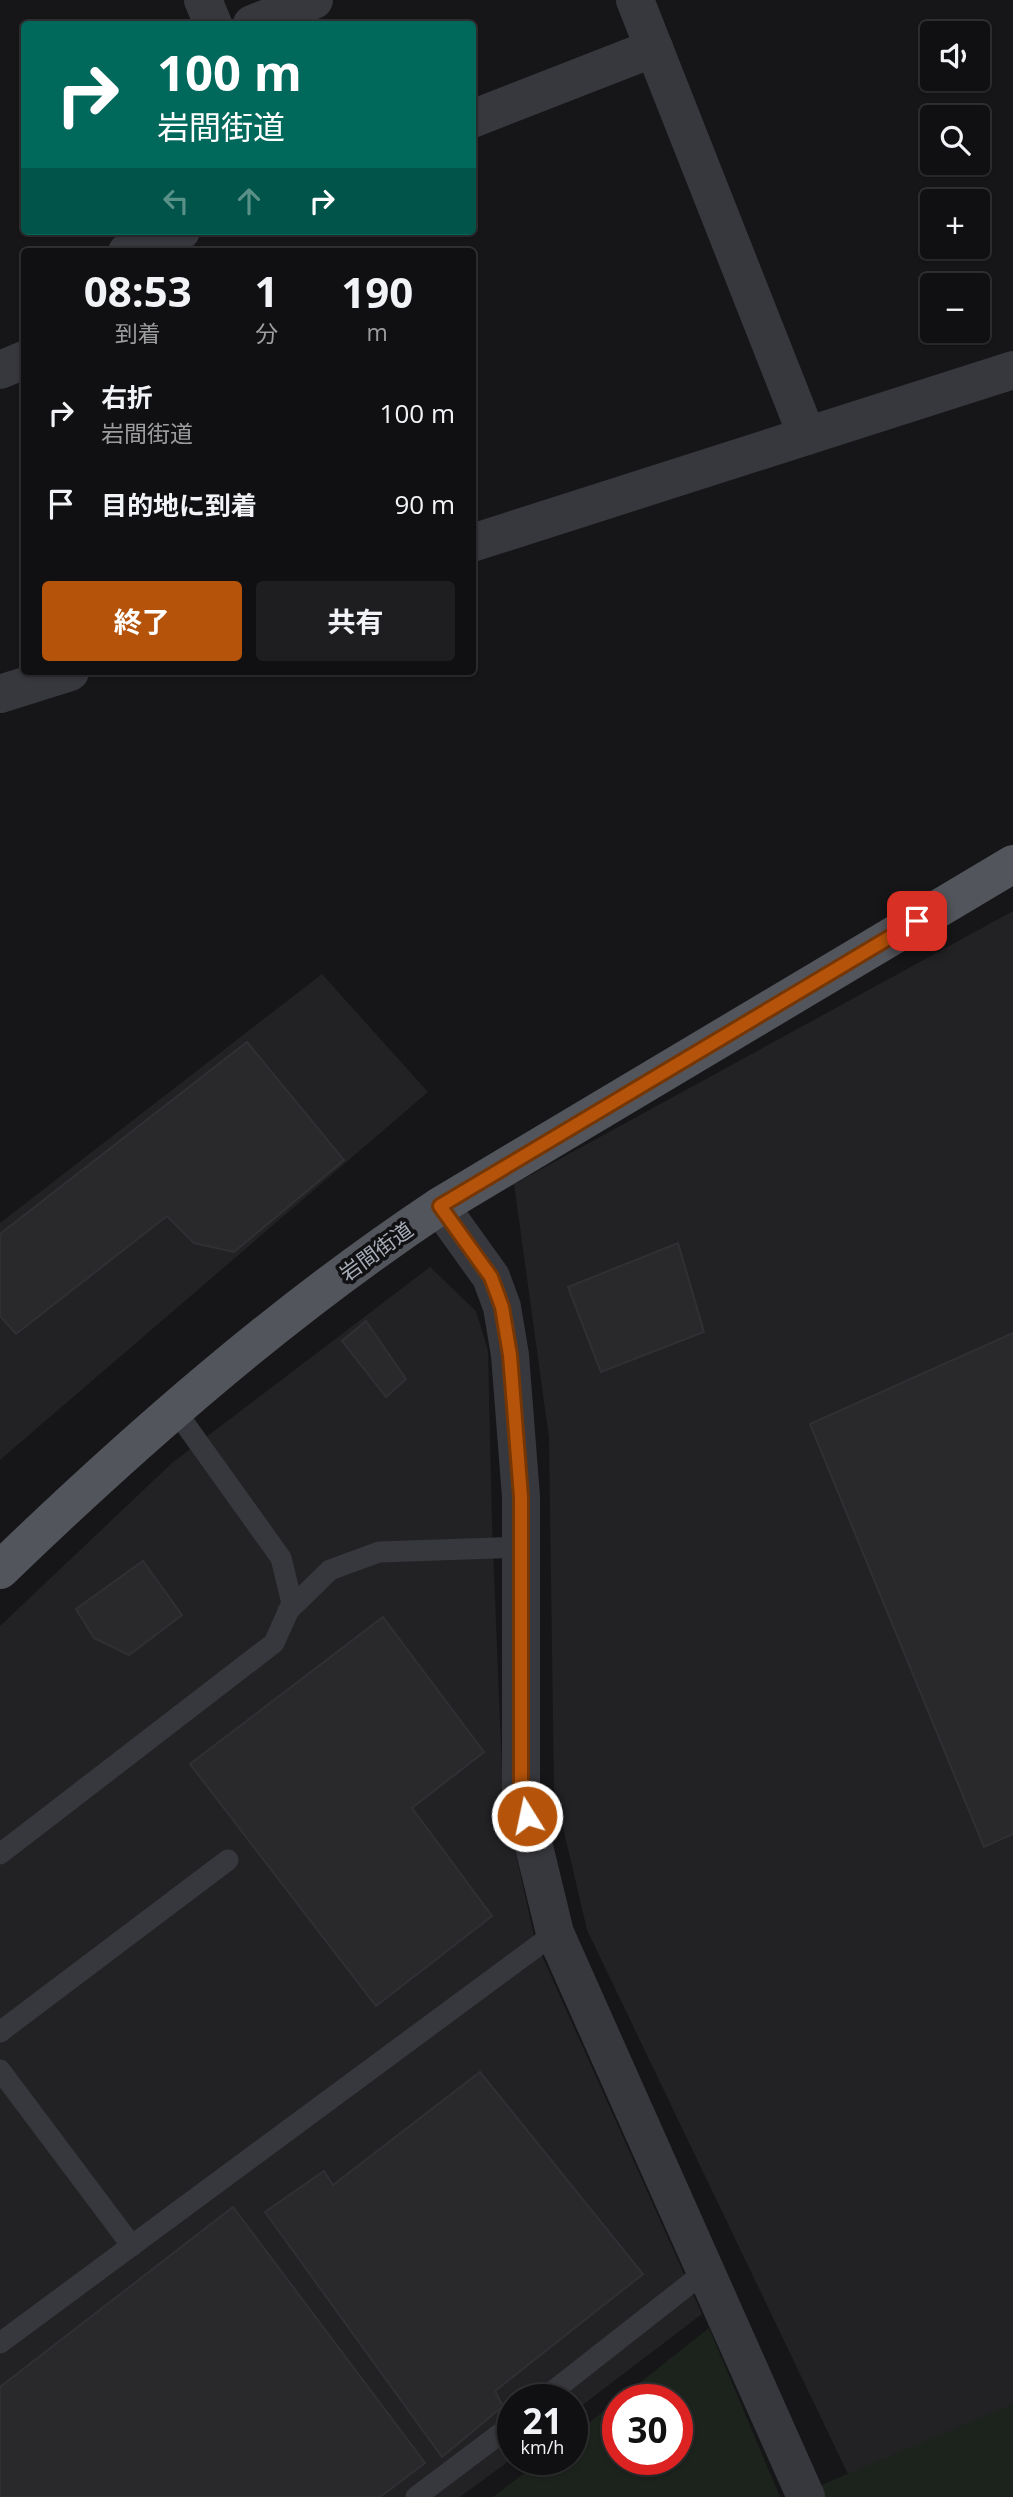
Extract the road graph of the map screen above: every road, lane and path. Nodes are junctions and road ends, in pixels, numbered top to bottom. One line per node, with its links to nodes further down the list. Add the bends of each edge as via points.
1 (204, 0): 4 (street)
2 (314, 0): 5 (street)
3 (635, 0): 6 (street)
4 (212, 21)
5 (260, 21)
6 (654, 48): 7 (street); 13 (street)
7 (476, 116)
8 (171, 235): 9 (street)
9 (137, 248)
10 (21, 361): 11 (street)
11 (0, 370)
12 (1013, 370): 13 (street)
13 (807, 436): 14 (street)
14 (476, 542)
15 (60, 675): 16 (street)
16 (0, 694)
17 (1013, 864): 18 (main road, 岩間街道)
18 (440, 1206): 19 (main road, 岩間街道, via 370,1252); 20 (street, via 491,1277 502,1307 510,1355)
19 (175, 1410): 21 (main road, 岩間街道); 22 (lane, via 281,1558 292,1603)
20 (521, 1547): 22 (lane, via 379,1552 330,1570); 25 (street, via 521,1793)
21 (0, 1570)
22 (288, 1611): 23 (lane, via 274,1643)
23 (0, 1854)
24 (228, 1860): 26 (lane)
25 (555, 1933): 28 (lane); 29 (street)
26 (0, 2032)
27 (0, 2070): 28 (lane)
28 (132, 2246): 30 (lane)
29 (706, 2271): 31 (lane); 34 (street)
30 (0, 2343)
31 (562, 2384)
32 (497, 2436): 33 (lane)
33 (416, 2497)
34 (806, 2497)

